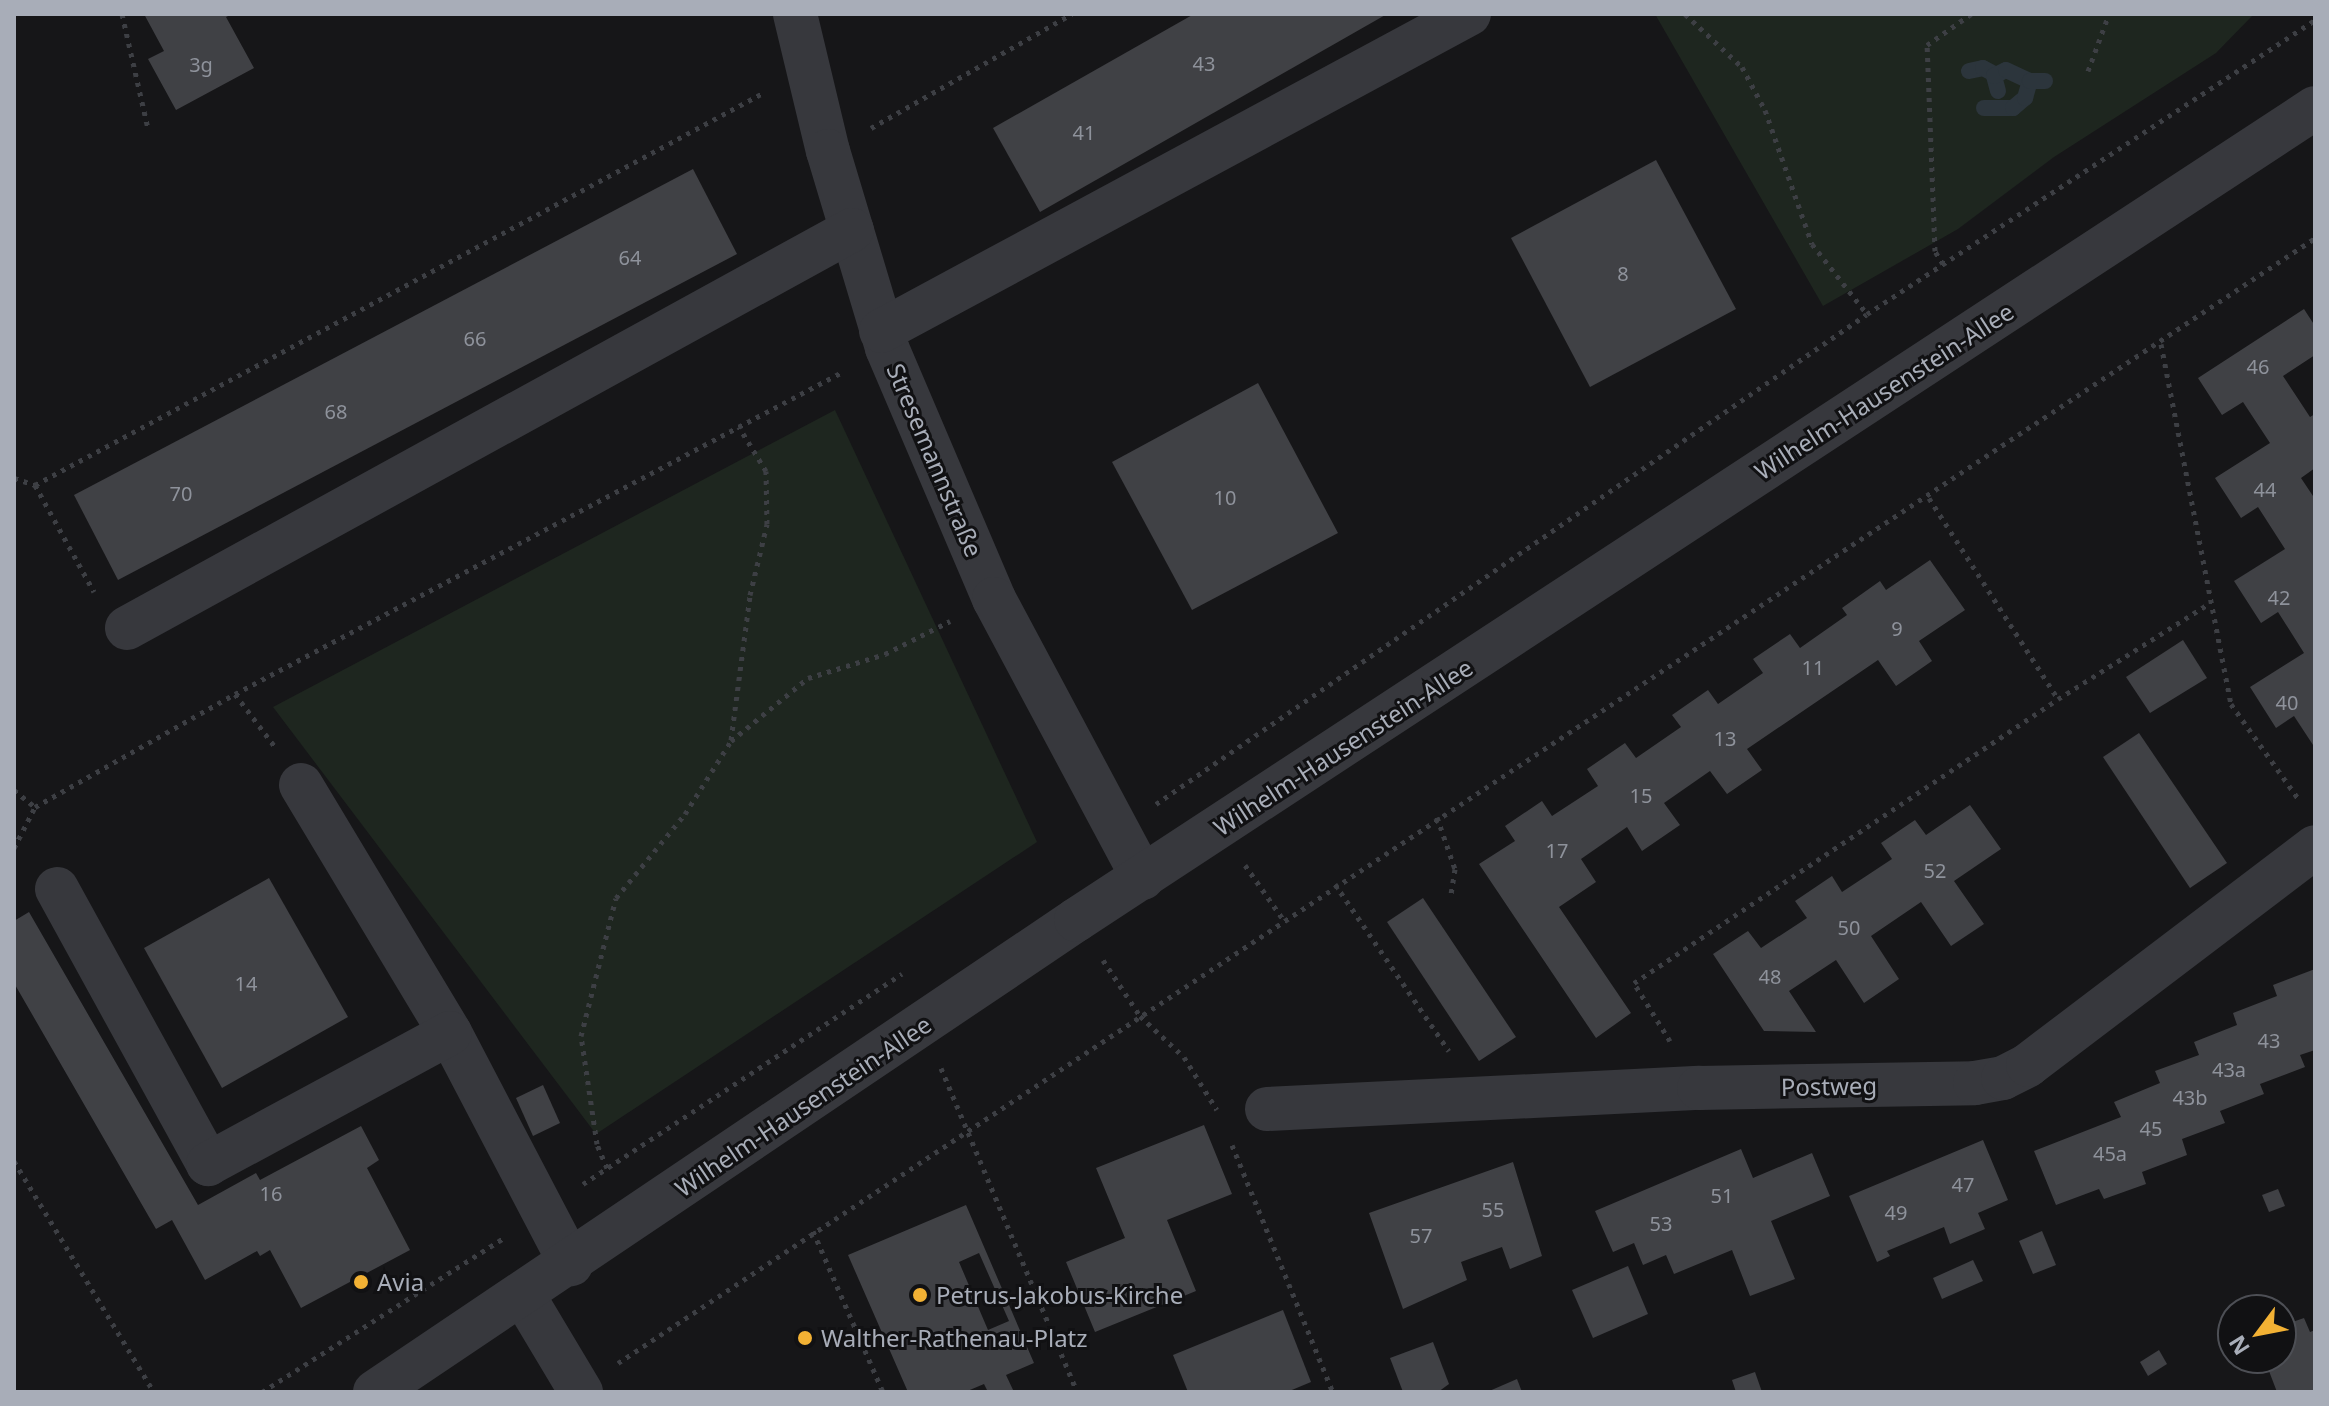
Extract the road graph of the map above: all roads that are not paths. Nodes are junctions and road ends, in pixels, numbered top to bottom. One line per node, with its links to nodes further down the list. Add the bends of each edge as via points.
1 (795, 14): 4 (street, Stresemannstraße)
2 (1469, 14): 5 (street)
3 (2315, 108): 9 (street, Wilhelm-Hausenstein-Allee)
4 (852, 230): 5 (street, Stresemannstraße); 6 (street)
5 (884, 339): 9 (street, Stresemannstraße, via 994,599)
6 (127, 628)
7 (301, 785): 11 (street)
8 (2310, 828): 12 (street, Postweg, via 2028,1065 2003,1078)
9 (1143, 878): 13 (street, Wilhelm-Hausenstein-Allee)
10 (57, 889): 11 (street, via 208,1164)
11 (450, 1033): 13 (street)
12 (1267, 1109)
13 (571, 1264): 14 (street, Wilhelm-Hausenstein-Allee)
14 (523, 1295): 15 (street); 16 (street, Wilhelm-Hausenstein-Allee)
15 (580, 1390)
16 (375, 1392)

